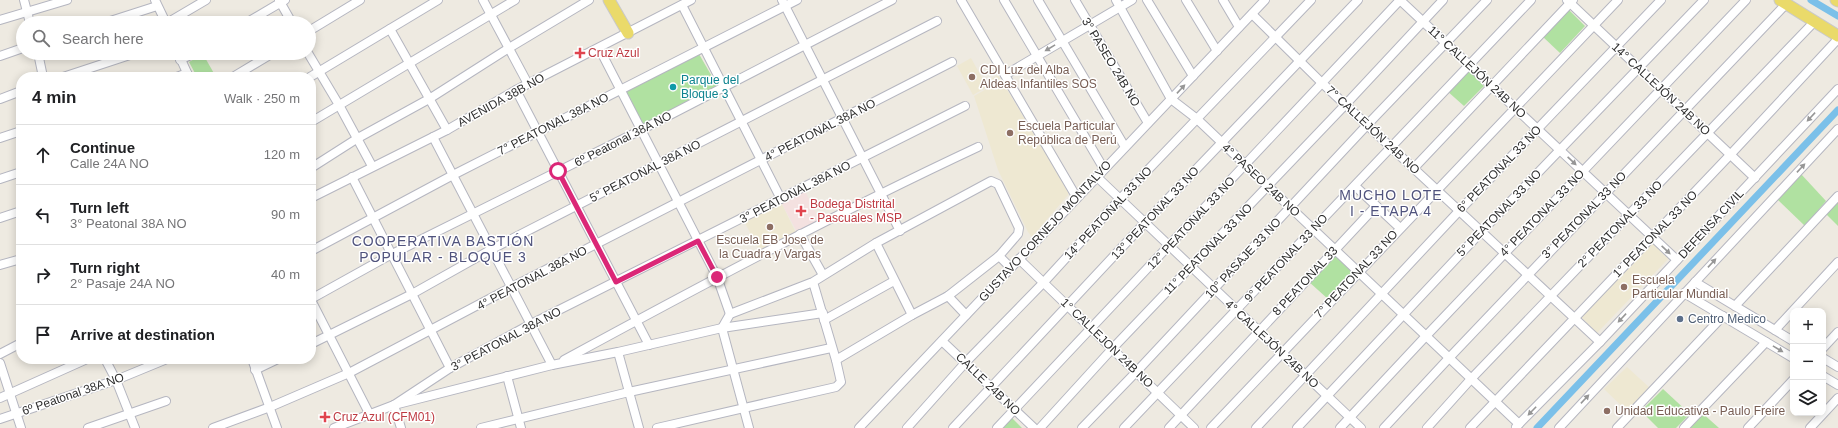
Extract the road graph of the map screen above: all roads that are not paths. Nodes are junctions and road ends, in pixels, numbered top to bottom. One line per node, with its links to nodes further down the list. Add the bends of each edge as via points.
1 (24, 0): 39 (street)
2 (67, 0): 39 (street)
3 (206, 0): 45 (street)
4 (360, 0): 54 (street)
5 (438, 0): 56 (street)
6 (483, 0): 40 (street)
7 (515, 0): 40 (street)
8 (589, 0): 65 (street)
9 (610, 0): 57 (main road)
10 (691, 0): 38 (street, AVENIDA 38B NO)
11 (796, 0): 36 (street, 7° PEATONAL 38A NO)
12 (892, 0): 62 (street, 6º Peatonal 38A NO)
13 (961, 0): 86 (street)
14 (1004, 0): 70 (street)
15 (1038, 0): 60 (street)
16 (1075, 0): 52 (street, 3° PASEO 24B NO)
17 (1132, 0): 37 (street)
18 (1148, 0): 87 (street)
19 (1186, 0): 68 (street)
20 (1223, 0): 55 (street)
21 (1312, 0): 59 (street, 14° PEATONAL 33 NO)
22 (1358, 0): 76 (street, 13° PEATONAL 33 NO)
23 (1400, 0): 50 (street, 11° CALLEJÓN 24B NO); 89 (street, 12° PEATONAL 33 NO)
24 (1443, 0): 50 (street, 11° PEATONAL 33 NO)
25 (1487, 0): 61 (street, 10° PASAJE 33 NO)
26 (1531, 0): 79 (street, 9° PEATONAL 33 NO)
27 (1618, 0): 53 (street, 7° PEATONAL 33 NO)
28 (1661, 0): 64 (street, 6° PEATONAL 33 NO)
29 (1704, 0): 80 (street, 5° PEATONAL 33 NO)
30 (1746, 0): 93 (street, 4° PEATONAL 33 NO)
31 (281, 1): 46 (street); 47 (street)
32 (1263, 1): 41 (street, GUSTAVO CORNEJO MONTALVO)
33 (1570, 1): 53 (street, 14° CALLEJÓN 24B NO); 91 (street)
34 (1783, 2): 51 (main road); 105 (street, 3° PEATONAL 33 NO)
35 (156, 3): 43 (street); 44 (street)
36 (783, 3): 62 (street); 63 (street, 7° PEATONAL 38A NO)
37 (1117, 4): 52 (street); 100 (street, 4° PASEO 24B NO)
38 (682, 5): 57 (street, AVENIDA 38B NO); 63 (street)
39 (27, 11): 42 (street); 48 (street)
40 (491, 14): 65 (street); 78 (street)
41 (1252, 14): 55 (street, GUSTAVO CORNEJO MONTALVO); 59 (street, 7° CALLEJÓN 24B NO)
42 (28, 16)
43 (122, 16)
44 (162, 16)
45 (178, 16)
46 (257, 16)
47 (288, 16)
48 (0, 20)
49 (937, 21): 88 (street, 5° PEATONAL 38A NO)
50 (1422, 21): 61 (street, 11° CALLEJÓN 24B NO); 101 (street, 11° PEATONAL 33 NO)
51 (1815, 21): 58 (main road); 118 (street, 2° PEATONAL 33 NO)
52 (1090, 25): 60 (street); 110 (street, 3° PASEO 24B NO)
53 (1594, 25): 64 (street, 14° CALLEJÓN 24B NO); 104 (street, 7° PEATONAL 33 NO)
54 (316, 27)
55 (1239, 27): 68 (street, GUSTAVO CORNEJO MONTALVO)
56 (390, 29): 78 (street); 85 (street)
57 (628, 33): 66 (street, AVENIDA 38B NO)
58 (1838, 37): 127 (street, 1° PEATONAL 33 NO)
59 (1275, 38): 76 (street, 7° CALLEJÓN 24B NO); 108 (street, 14° PEATONAL 33 NO)
60 (1063, 41): 70 (street, one-way to 70); 125 (street)
61 (1447, 43): 79 (street, 11° CALLEJÓN 24B NO); 111 (street, 10° PASAJE 33 NO)
62 (805, 45): 88 (street); 92 (street, 6º Peatonal 38A NO)
63 (704, 47): 92 (street); 96 (street, 7° PEATONAL 38A NO)
64 (1616, 47): 80 (street, 14° CALLEJÓN 24B NO); 112 (street, 6° PEATONAL 33 NO)
65 (509, 48): 90 (street); 99 (street)
66 (598, 48): 90 (street, AVENIDA 38B NO); 96 (street)
67 (16, 50): 69 (street)
68 (1216, 51): 87 (street, GUSTAVO CORNEJO MONTALVO)
69 (0, 56)
70 (1038, 56): 86 (street); 135 (street)
71 (39, 60): 81 (street)
72 (115, 60): 82 (street)
73 (180, 60): 83 (street)
74 (261, 60): 84 (street)
75 (312, 60): 85 (street)
76 (1300, 61): 89 (street, 7° CALLEJÓN 24B NO); 122 (street, 13° PEATONAL 33 NO)
77 (952, 62): 106 (street, 4° PEATONAL 38A NO)
78 (409, 63): 99 (street); 102 (street)
79 (1469, 64): 91 (street, 11° CALLEJÓN 24B NO); 123 (street, 9° PEATONAL 33 NO)
80 (1639, 68): 93 (street, 14° CALLEJÓN 24B NO); 126 (street, 5° PEATONAL 33 NO)
81 (42, 72)
82 (78, 72)
83 (186, 72)
84 (241, 72)
85 (318, 72): 102 (street)
86 (1005, 75): 151 (street)
87 (1193, 76): 100 (street, GUSTAVO CORNEJO MONTALVO, one-way to 87)
88 (823, 80): 106 (street); 109 (street, 5° PEATONAL 38A NO)
89 (1322, 82): 101 (street, 7° CALLEJÓN 24B NO); 132 (street, 12° PEATONAL 33 NO)
90 (528, 84): 95 (street, AVENIDA 38B NO)
91 (1493, 86): 104 (street, 11° CALLEJÓN 24B NO); 134 (street)
92 (724, 87): 109 (street); 115 (street, 6º Peatonal 38A NO)
93 (1661, 89): 105 (street, 14° CALLEJÓN 24B NO); 137 (street, 4° PEATONAL 33 NO)
94 (1838, 89): 142 (street, DEFENSA CIVIL, one-way to 142)
95 (516, 90): 114 (street, AVENIDA 38B NO); 116 (street)
96 (620, 90): 115 (street); 116 (street, 7° PEATONAL 38A NO)
97 (16, 93): 98 (street)
98 (0, 99)
99 (429, 99): 114 (street); 121 (street)
100 (1171, 99): 108 (street, 4° PASEO 24B NO); 110 (street, GUSTAVO CORNEJO MONTALVO)
101 (1346, 104): 111 (street, 7° CALLEJÓN 24B NO); 144 (street, 11° PEATONAL 33 NO)
102 (340, 105): 107 (street); 121 (street)
103 (965, 106): 128 (street, 3° PEATONAL 38A NO)
104 (1515, 107): 112 (street, 11° CALLEJÓN 24B NO); 146 (street, 7° PEATONAL 33 NO)
105 (1684, 111): 118 (street, 14° CALLEJÓN 24B NO); 147 (street, 3° PEATONAL 33 NO)
106 (842, 118): 128 (street); 129 (street, 4° PEATONAL 38A NO)
107 (316, 119)
108 (1197, 119): 122 (street, 4° PASEO 24B NO); 153 (street, 14° PEATONAL 33 NO)
109 (742, 121): 129 (street); 130 (street, 5° PEATONAL 38A NO)
110 (1148, 123): 125 (street, GUSTAVO CORNEJO MONTALVO)
111 (1368, 124): 123 (street, 7° CALLEJÓN 24B NO); 157 (street, 10° PASAJE 33 NO)
112 (1538, 129): 126 (street, 11° CALLEJÓN 24B NO); 158 (street, 6° PEATONAL 33 NO)
113 (1838, 129): 196 (street, one-way to 113)
114 (447, 130): 119 (street, AVENIDA 38B NO)
115 (641, 130): 130 (street); 136 (street, 6º Peatonal 38A NO)
116 (537, 132): 136 (street); 139 (street, 7° PEATONAL 38A NO)
117 (16, 133): 120 (street)
118 (1707, 133): 127 (street, 14° CALLEJÓN 24B NO); 161 (street, 2° PEATONAL 33 NO)
119 (433, 137): 133 (street, AVENIDA 38B NO); 139 (street)
120 (0, 138)
121 (358, 138): 131 (street); 133 (street)
122 (1221, 142): 132 (street, 4° PASEO 24B NO); 164 (street, 13° PEATONAL 33 NO)
123 (1390, 146): 134 (street, 7° CALLEJÓN 24B NO); 145 (street, 9° PEATONAL 33 NO)
124 (978, 147): 148 (street)
125 (1125, 147): 135 (street, GUSTAVO CORNEJO MONTALVO)
126 (1560, 150): 137 (street, 11° CALLEJÓN 24B NO, one-way to 137); 168 (street, 5° PEATONAL 33 NO)
127 (1730, 155): 142 (street, 14° CALLEJÓN 24B NO); 170 (street, 1° PEATONAL 33 NO)
128 (863, 158): 148 (street); 152 (street, 3° PEATONAL 38A NO)
129 (761, 160): 152 (street); 154 (street, 4° PEATONAL 38A NO)
130 (658, 164): 154 (street); 155 (street, 5° PEATONAL 38A NO)
131 (316, 165)
132 (1245, 165): 144 (street, 4° PASEO 24B NO); 174 (street, 12° PEATONAL 33 NO)
133 (372, 166): 140 (street, AVENIDA 38B NO)
134 (1414, 168): 146 (street, 7° CALLEJÓN 24B NO)
135 (1104, 169): 141 (street, GUSTAVO CORNEJO MONTALVO)
136 (558, 171): 155 (street); 160 (street, 6º Peatonal 38A NO)
137 (1583, 171): 147 (street, 11° CALLEJÓN 24B NO); 178 (street, 4° PEATONAL 33 NO)
138 (16, 174): 143 (street)
139 (453, 174): 160 (street); 163 (street, 7° PEATONAL 38A NO)
140 (352, 177): 149 (street, AVENIDA 38B NO); 163 (street)
141 (1096, 177): 151 (street, GUSTAVO CORNEJO MONTALVO); 153 (street, 4° CALLEJÓN 24B NO)
142 (1754, 178): 183 (street, DEFENSA CIVIL)
143 (0, 179)
144 (1268, 186): 157 (street, 4° PASEO 24B NO); 186 (street, 11° PEATONAL 33 NO)
145 (1355, 186): 156 (street); 165 (street, 9° PEATONAL 33 NO)
146 (1437, 189): 158 (street, 7° CALLEJÓN 24B NO); 166 (street, 7° PEATONAL 33 NO)
147 (1606, 192): 161 (street, 11° CALLEJÓN 24B NO); 189 (street, 3° PEATONAL 33 NO)
148 (881, 193): 167 (street); 169 (street)
149 (316, 195)
150 (1838, 196): 205 (street)
151 (1077, 198): 181 (street, GUSTAVO CORNEJO MONTALVO)
152 (782, 199): 171 (street, 3° PEATONAL 38A NO)
153 (1120, 199): 164 (street, 4° CALLEJÓN 24B NO); 195 (street, 14° PEATONAL 33 NO)
154 (678, 202): 171 (street); 173 (street, 4° PEATONAL 38A NO)
155 (576, 206): 173 (street); 176 (street, 5° PEATONAL 38A NO)
156 (1376, 206): 166 (street); 177 (street, 8 PEATONAL 33)
157 (1290, 208): 165 (street, 4° PASEO 24B NO); 198 (street, 10° PASAJE 33 NO)
158 (1460, 210): 168 (street, 7° CALLEJÓN 24B NO); 199 (street, 6° PEATONAL 33 NO)
159 (16, 213): 162 (street)
160 (473, 214): 176 (street); 179 (street, 6º Peatonal 38A NO)
161 (1629, 214): 170 (street, 11° CALLEJÓN 24B NO); 204 (street, 2° PEATONAL 33 NO)
162 (0, 218)
163 (374, 218): 175 (street, 7° PEATONAL 38A NO); 179 (street)
164 (1145, 223): 174 (street, 4° CALLEJÓN 24B NO); 206 (street, 13° PEATONAL 33 NO)
165 (1312, 228): 177 (street, 4° PASEO 24B NO); 208 (street, 9° PEATONAL 33 NO)
166 (1400, 228): 188 (street, 7° PEATONAL 33 NO)
167 (900, 231): 172 (street); 180 (street, via 991,181 998,184 1019,231)
168 (1482, 231): 178 (street, 7° CALLEJÓN 24B NO); 210 (street, 5° PEATONAL 33 NO)
169 (800, 234): 190 (street); 191 (street)
170 (1653, 237): 183 (street, 11° CALLEJÓN 24B NO, one-way to 183); 215 (street, 1° PEATONAL 33 NO)
171 (698, 241): 191 (street); 193 (street, 3° PEATONAL 38A NO)
172 (876, 243): 190 (street); 192 (street)
173 (596, 244): 193 (street); 197 (street, 4° PEATONAL 38A NO)
174 (1169, 246): 186 (street, 4° CALLEJÓN 24B NO); 219 (street, 12° PEATONAL 33 NO)
175 (316, 248)
176 (492, 249): 197 (street); 201 (street, 5° PEATONAL 38A NO)
177 (1335, 250): 188 (street, 4° PASEO 24B NO); 220 (street, 8 PEATONAL 33)
178 (1504, 253): 189 (street, 7° CALLEJÓN 24B NO); 225 (street, 4° PEATONAL 33 NO)
179 (392, 254): 201 (street); 202 (street, 6º Peatonal 38A NO)
180 (999, 256): 187 (street); 203 (street)
181 (1019, 259): 187 (street, GUSTAVO CORNEJO MONTALVO); 195 (street, 1° CALLEJON 24B NO)
182 (16, 260): 185 (street)
183 (1677, 260): 229 (street, DEFENSA CIVIL, one-way to 229)
184 (1838, 262): 221 (street)
185 (0, 265)
186 (1191, 267): 198 (street, 4° CALLEJÓN 24B NO); 235 (street, 11° PEATONAL 33 NO)
187 (1011, 268): 212 (street, GUSTAVO CORNEJO MONTALVO)
188 (1358, 272): 199 (street, 4° PASEO 24B NO); 237 (street, 7° PEATONAL 33 NO)
189 (1528, 274): 204 (street, 7° CALLEJÓN 24B NO); 240 (street, 3° PEATONAL 33 NO)
190 (823, 275): 194 (street)
191 (717, 277): 209 (street); 216 (street)
192 (894, 281): 211 (street); 213 (street)
193 (616, 282): 216 (street); 217 (street, 3° PEATONAL 38A NO)
194 (813, 282): 209 (street); 213 (street)
195 (1044, 282): 206 (street, 1° CALLEJON 24B NO); 244 (street, 14° PEATONAL 33 NO)
196 (1695, 282): 200 (street); 205 (street)
197 (512, 287): 217 (street); 222 (street, 4° PEATONAL 38A NO)
198 (1214, 288): 208 (street, 4° CALLEJÓN 24B NO); 255 (street, 10° PASAJE 33 NO)
199 (1381, 293): 210 (street, 4° PASEO 24B NO); 257 (street, 6° PEATONAL 33 NO)
200 (1684, 293): 214 (street); 315 (street, one-way to 200)
201 (412, 294): 222 (street); 224 (street, 5° PEATONAL 38A NO)
202 (316, 296)
203 (948, 296): 211 (street); 212 (street)
204 (1551, 296): 215 (street, 7° CALLEJÓN 24B NO); 260 (street, 2° PEATONAL 33 NO)
205 (1735, 306): 221 (street)
206 (1067, 307): 219 (street, 1° CALLEJON 24B NO); 264 (street, 13° PEATONAL 33 NO)
207 (316, 309): 224 (street)
208 (1237, 310): 220 (street, 4° CALLEJÓN 24B NO); 265 (street, 9° PEATONAL 33 NO)
209 (730, 314): 218 (street)
210 (1403, 314): 225 (street, 4° PASEO 24B NO); 268 (street, 5° PEATONAL 33 NO)
211 (912, 315): 241 (street)
212 (966, 315): 227 (street, GUSTAVO CORNEJO MONTALVO)
213 (824, 316): 218 (street, 3° PEATONAL 38A NO); 234 (street)
214 (1723, 316): 230 (street); 316 (street)
215 (1574, 318): 229 (street, 7° CALLEJÓN 24B NO); 272 (street, 1° PEATONAL 33 NO)
216 (636, 321): 231 (street); 250 (street)
217 (531, 324): 250 (street); 252 (street, 3° PEATONAL 38A NO)
218 (722, 328): 231 (street, 3° PEATONAL 38A NO); 254 (street)
219 (1091, 329): 235 (street, 1° CALLEJON 24B NO); 276 (street, 12° PEATONAL 33 NO)
220 (1258, 330): 237 (street, 4° CALLEJÓN 24B NO); 280 (street, 8 PEATONAL 33)
221 (1775, 330): 226 (street)
222 (431, 331): 252 (street); 256 (street, 4° PEATONAL 38A NO)
223 (1838, 332): 232 (street)
224 (329, 335): 228 (street, 5° PEATONAL 38A NO); 256 (street)
225 (1426, 336): 240 (street, 4° PASEO 24B NO); 281 (street, 4° PEATONAL 33 NO)
226 (1790, 339)
227 (942, 340): 244 (street, CALLE 24B NO); 284 (street, GUSTAVO CORNEJO MONTALVO)
228 (316, 342)
229 (1600, 342): 285 (street, DEFENSA CIVIL, one-way to 285)
230 (1766, 342): 239 (street, one-way to 239); 317 (street)
231 (648, 345): 236 (street, 3° PEATONAL 38A NO)
232 (1826, 345)
233 (16, 346): 238 (street)
234 (832, 348): 241 (street); 254 (street)
235 (1112, 349): 255 (street, 1° CALLEJON 24B NO); 302 (street, 11° PEATONAL 33 NO)
236 (618, 352): 250 (street, 3° PEATONAL 38A NO); 266 (street)
237 (1282, 353): 257 (street, 4° CALLEJÓN 24B NO); 307 (street, 7° PEATONAL 33 NO)
238 (0, 354)
239 (1790, 356)
240 (1449, 358): 260 (street, 4° PASEO 24B NO); 312 (street, 3° PEATONAL 33 NO)
241 (836, 360): 275 (street, via 841,382 836,387)
242 (1826, 362): 251 (street)
243 (0, 363): 267 (street)
244 (965, 363): 264 (street, CALLE 24B NO); 298 (street, 14° PEATONAL 33 NO)
245 (76, 364): 267 (street)
246 (108, 364): 261 (street)
247 (155, 364): 261 (street, 6º Peatonal 38A NO)
248 (253, 364): 253 (street)
249 (268, 364): 253 (street)
250 (554, 364): 258 (street, 3° PEATONAL 38A NO)
251 (1838, 367)
252 (450, 368): 273 (street, 3° PEATONAL 38A NO)
253 (255, 370): 274 (street)
254 (733, 370): 266 (street); 275 (street)
255 (1136, 372): 265 (street, 1° CALLEJON 24B NO); 303 (street, 10° PASAJE 33 NO)
256 (349, 373): 274 (street, 4° PEATONAL 38A NO); 279 (street)
257 (1305, 374): 268 (street, 4° CALLEJÓN 24B NO); 308 (street, 6° PEATONAL 33 NO)
258 (507, 376): 273 (street, 3° PEATONAL 38A NO); 282 (street)
259 (1826, 378): 263 (street)
260 (1471, 379): 272 (street, 4° PASEO 24B NO); 313 (street, 2° PEATONAL 33 NO)
261 (116, 380): 277 (street, 6º Peatonal 38A NO); 278 (street)
262 (1790, 383): 318 (street)
263 (1838, 385)
264 (991, 387): 276 (street, CALLE 24B NO); 299 (street, 13° PEATONAL 33 NO)
265 (1157, 391): 280 (street, 1° CALLEJON 24B NO); 304 (street, 9° PEATONAL 33 NO)
266 (629, 392): 282 (street); 295 (street)
267 (10, 394): 269 (street); 277 (street)
268 (1327, 396): 281 (street, 4° CALLEJÓN 24B NO); 309 (street, 5° PEATONAL 33 NO)
269 (0, 398)
270 (1838, 398): 319 (street)
271 (166, 401): 278 (street)
272 (1495, 401): 285 (street, 4° PASEO 24B NO); 314 (street, 1° PEATONAL 33 NO)
273 (394, 405): 279 (street, 3° PEATONAL 38A NO); 292 (street)
274 (270, 407): 289 (street, 4° PEATONAL 38A NO); 290 (street)
275 (744, 409): 296 (street); 297 (street)
276 (1015, 410): 300 (street, 12° PEATONAL 33 NO); 301 (street, CALLE 24B NO)
277 (17, 414): 283 (street, 6º Peatonal 38A NO); 286 (street)
278 (129, 414): 287 (street); 288 (street)
279 (370, 415): 291 (street, 3° PEATONAL 38A NO)
280 (1181, 415): 305 (street, 8 PEATONAL 33); 306 (street, 1° CALLEJON 24B NO)
281 (1350, 418): 310 (street, 4° PEATONAL 33 NO); 311 (street, 4° CALLEJÓN 24B NO)
282 (518, 419): 293 (street); 294 (street)
283 (0, 420)
284 (864, 426)
285 (1517, 426)
286 (22, 428)
287 (88, 428)
288 (135, 428)
289 (213, 428)
290 (277, 428)
291 (334, 428)
292 (401, 428)
293 (481, 428)
294 (521, 428)
295 (639, 428)
296 (657, 428)
297 (749, 428)
298 (907, 428)
299 (953, 428)
300 (997, 428)
301 (1034, 428)
302 (1040, 428)
303 (1082, 428)
304 (1124, 428)
305 (1169, 428)
306 (1194, 428)
307 (1211, 428)
308 (1256, 428)
309 (1297, 428)
310 (1340, 428)
311 (1361, 428)
312 (1384, 428)
313 (1427, 428)
314 (1470, 428)
315 (1559, 428)
316 (1617, 428)
317 (1684, 428)
318 (1748, 428)
319 (1810, 428)

